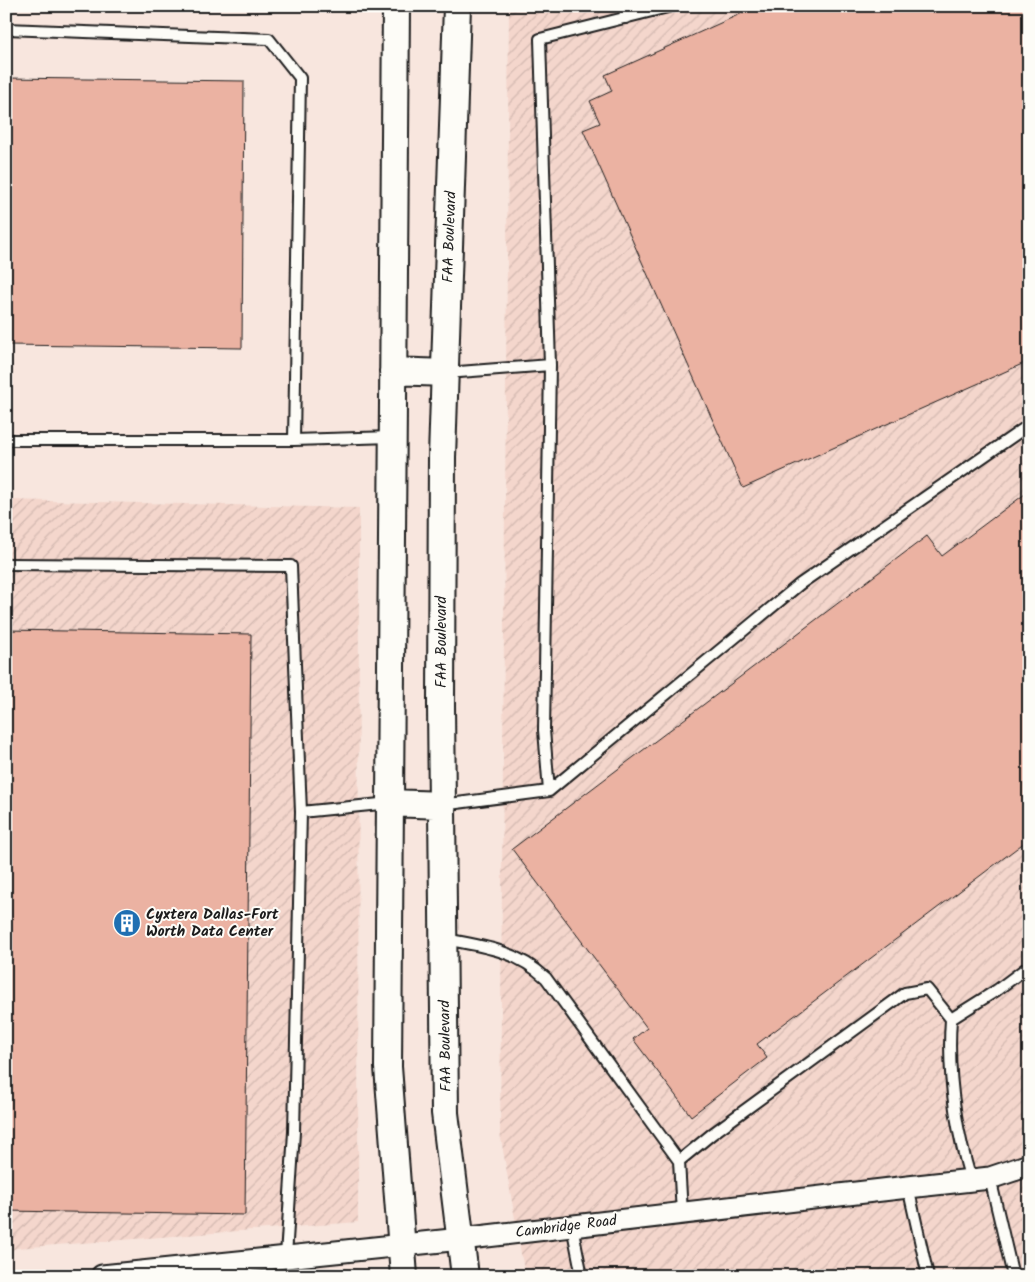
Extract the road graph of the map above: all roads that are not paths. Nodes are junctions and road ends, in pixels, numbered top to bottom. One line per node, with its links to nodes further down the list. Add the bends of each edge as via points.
1 (396, 6): 8 (street)
2 (457, 6): 9 (street, FAA Boulevard)
3 (624, 6): 5 (lane)
4 (672, 6): 5 (lane)
5 (626, 18): 7 (lane, via 540,39)
6 (6, 29): 13 (lane, via 269,39 300,78)
7 (550, 365): 9 (lane); 15 (lane, via 544,730)
8 (393, 370): 9 (street); 11 (street)
9 (445, 373): 17 (street, FAA Boulevard)
10 (1029, 425): 15 (lane, via 800,584)
11 (393, 437): 13 (lane); 16 (street)
12 (6, 440): 13 (lane)
13 (294, 440)
14 (6, 564): 18 (lane, via 291,566)
15 (550, 791): 17 (lane)
16 (390, 803): 17 (street); 18 (lane); 29 (street, via 388,1068)
17 (442, 805): 19 (street, FAA Boulevard)
18 (301, 812): 30 (lane, via 294,1132)
19 (444, 940): 22 (lane, via 490,947 530,963 546,978); 28 (street, FAA Boulevard, via 445,1113)
20 (1029, 966): 21 (lane)
21 (951, 1019): 22 (lane, via 927,988 905,993); 24 (lane, via 949,1055 958,1136)
22 (680, 1161): 26 (lane)
23 (1029, 1165): 24 (street, Cambridge Road)
24 (980, 1179): 25 (street, Cambridge Road); 36 (lane)
25 (908, 1187): 26 (street, Cambridge Road); 35 (lane)
26 (682, 1213): 27 (street, Cambridge Road)
27 (572, 1226): 28 (street, Cambridge Road); 34 (lane)
28 (461, 1239): 29 (street, Cambridge Road); 33 (street, FAA Boulevard)
29 (400, 1244): 30 (street, Cambridge Road); 32 (street)
30 (286, 1256): 31 (street, Cambridge Road)
31 (102, 1276)
32 (404, 1276)
33 (465, 1276)
34 (582, 1276)
35 (928, 1276)
36 (1013, 1276)

